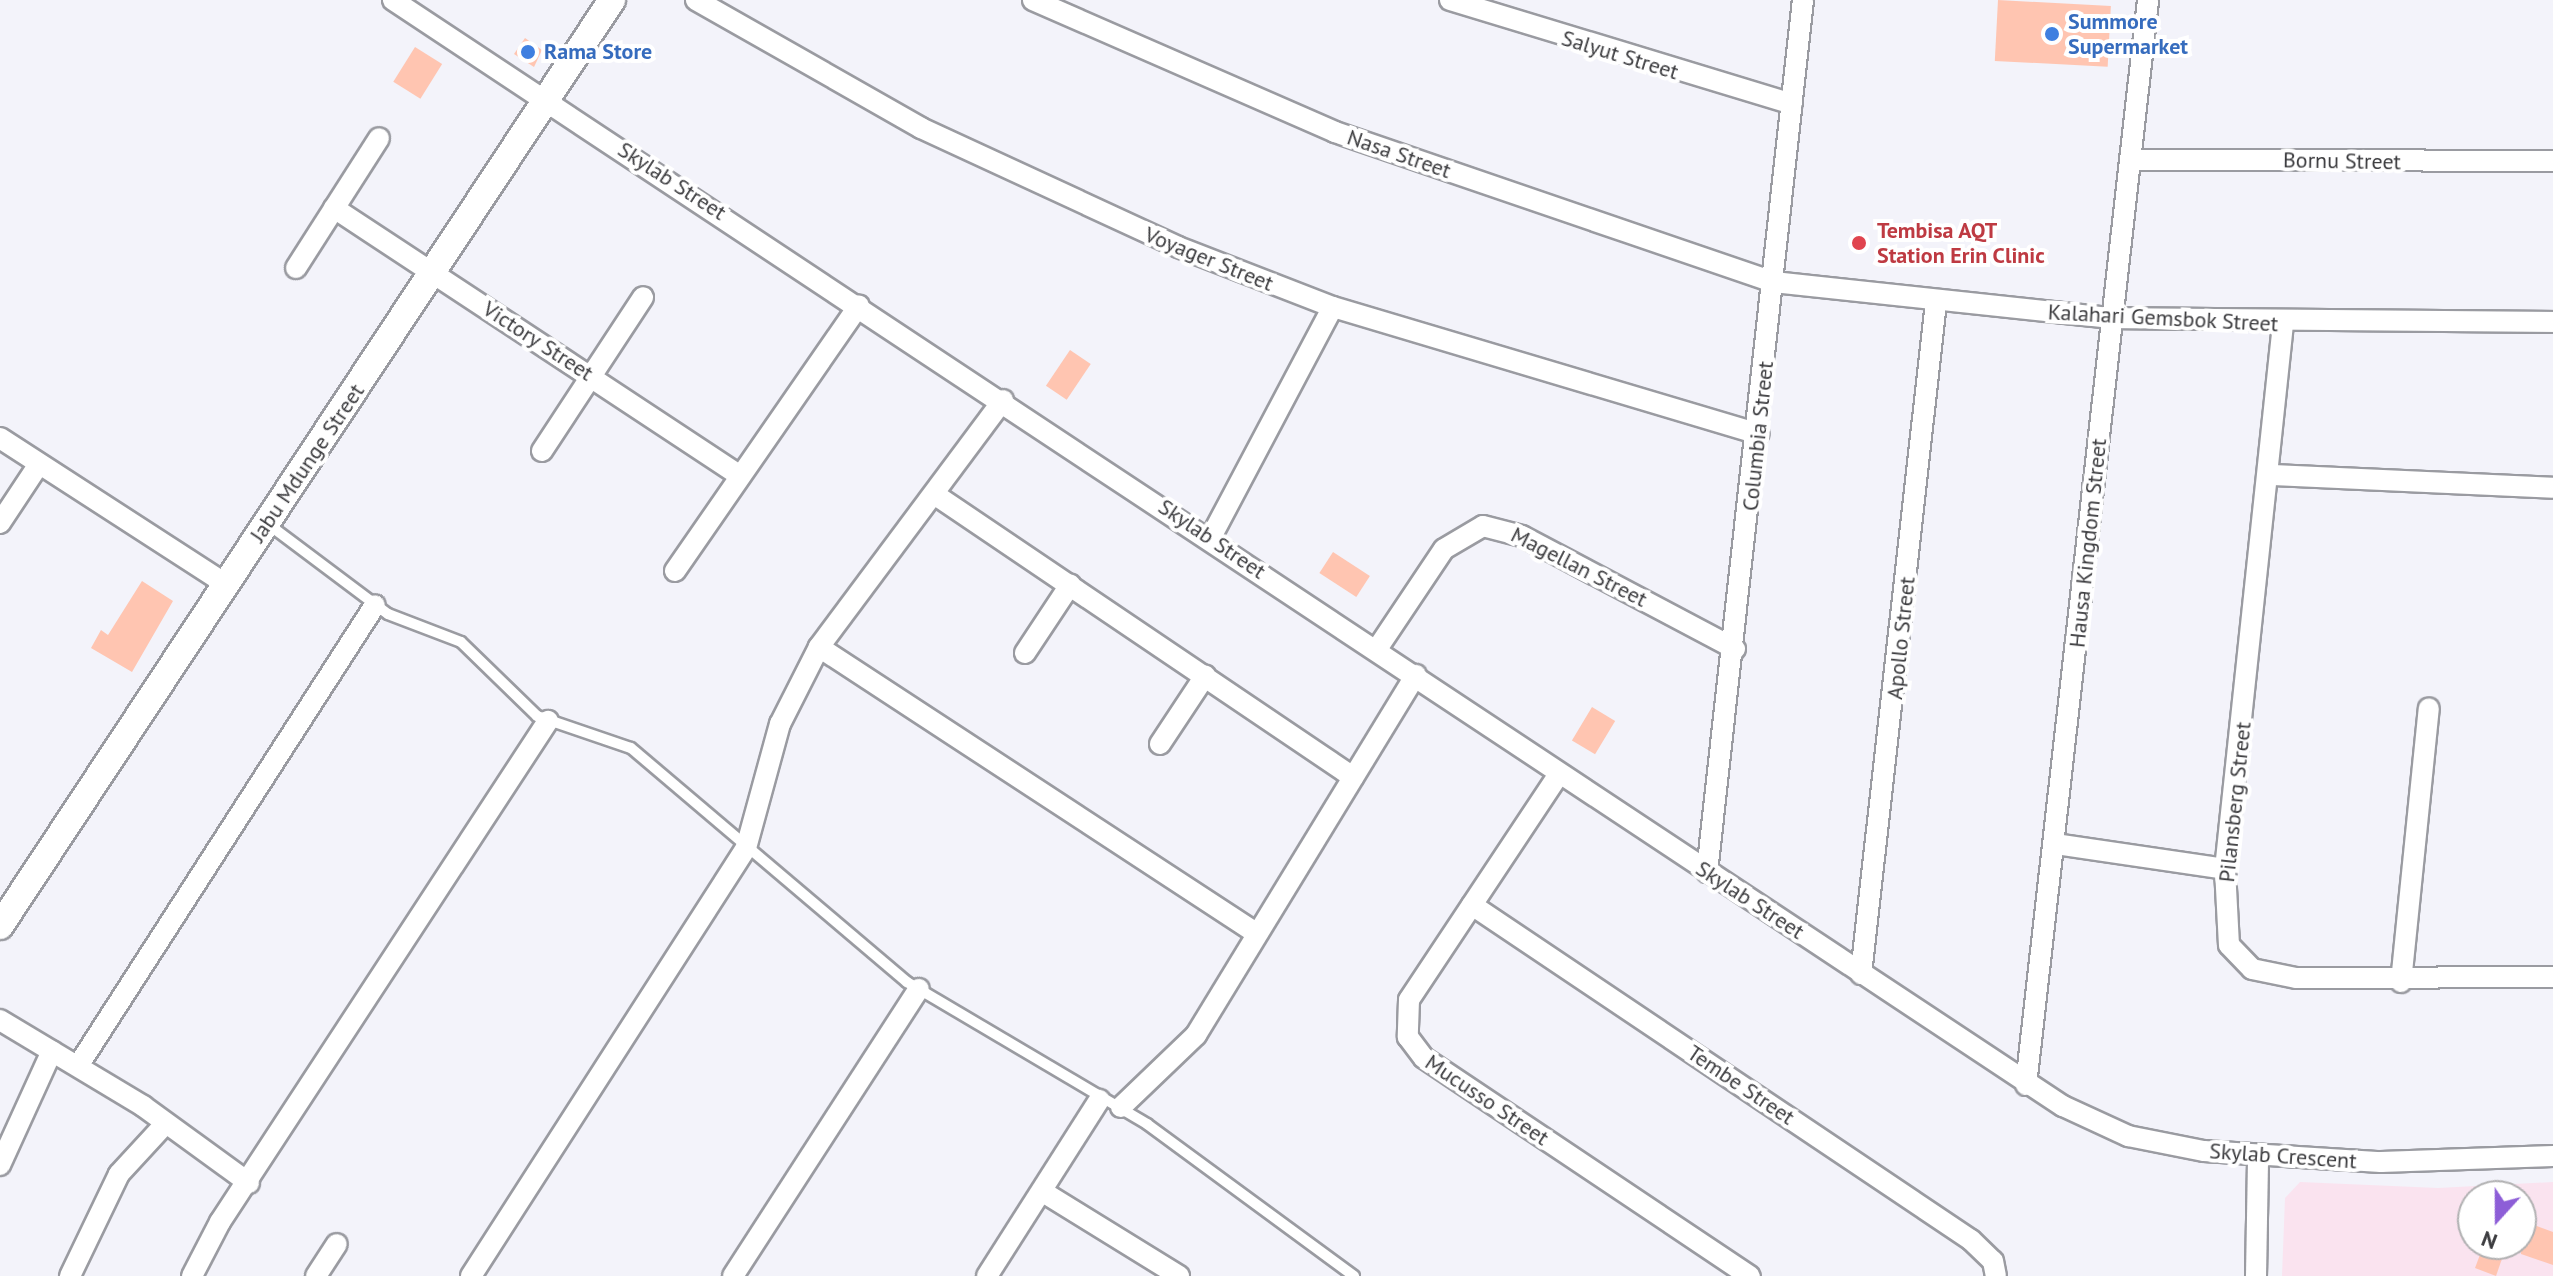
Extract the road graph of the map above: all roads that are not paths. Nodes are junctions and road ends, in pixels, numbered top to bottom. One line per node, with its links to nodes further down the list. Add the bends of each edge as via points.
1 (393, 0): 8 (street, Skylab Street)
2 (612, 0): 8 (street, Jabu Mdunge Street)
3 (696, 0): 20 (street, Voyager Street, via 1050,191)
4 (1033, 0): 16 (street, Nasa Street, via 1335,132)
5 (1450, 0): 9 (street, Salyut Street)
6 (1803, 0): 9 (street, Columbia Street)
7 (2148, 0): 11 (street, Hausa Kingdom Street)
8 (548, 100): 15 (street, Jabu Mdunge Street); 19 (street, Skylab Street)
9 (1792, 104): 16 (street, Columbia Street)
10 (379, 138): 13 (street)
11 (2131, 160): 12 (street, Bornu Street); 21 (street, Hausa Kingdom Street)
12 (2553, 161)
13 (334, 208): 14 (street); 15 (street, Victory Street)
14 (296, 268)
15 (433, 272): 24 (street, Victory Street); 35 (street, Jabu Mdunge Street)
16 (1774, 282): 18 (street, Kalahari Gemsbok Street); 26 (street, Columbia Street)
17 (643, 297): 24 (street)
18 (1936, 302): 21 (street, Kalahari Gemsbok Street); 59 (street, Apollo Street)
19 (859, 305): 25 (street, Skylab Street); 31 (street)
20 (1333, 307): 26 (street, Voyager Street); 36 (street)
21 (2111, 318): 23 (street, Kalahari Gemsbok Street); 52 (street, Hausa Kingdom Street)
22 (2553, 322): 23 (street, Kalahari Gemsbok Street)
23 (2283, 324): 30 (street, Pilansberg Street)
24 (591, 375): 28 (street); 31 (street, Victory Street)
25 (1003, 400): 33 (street); 36 (street, Skylab Street)
26 (1758, 434): 43 (street, Columbia Street)
27 (0, 438): 29 (street)
28 (542, 451)
29 (39, 464): 34 (street); 38 (street)
30 (2272, 475): 32 (street); 54 (street, Pilansberg Street)
31 (740, 476): 37 (street)
32 (2553, 488)
33 (934, 494): 39 (street); 41 (street)
34 (0, 523)
35 (267, 523): 38 (street, Jabu Mdunge Street); 40 (lane)
36 (1211, 537): 42 (street, Skylab Street)
37 (675, 571)
38 (226, 584): 57 (street, Jabu Mdunge Street)
39 (1070, 585): 44 (street); 46 (street)
40 (375, 605): 48 (lane, via 461,642 521,704); 65 (street)
41 (819, 647): 53 (street, via 776,735); 58 (street)
42 (1377, 649): 43 (street, Magellan Street, via 1444,549 1483,526 1522,536); 45 (street, Skylab Street)
43 (1735, 649): 55 (street, Columbia Street)
44 (1025, 653)
45 (1416, 675): 50 (street, Skylab Street); 51 (street)
46 (1205, 676): 49 (street); 51 (street)
47 (2429, 708): 61 (street)
48 (548, 721): 53 (lane, via 623,743); 73 (street)
49 (1160, 744)
50 (1559, 774): 55 (street, Skylab Street); 56 (street, Mucusso Street)
51 (1353, 777): 58 (street)
52 (2056, 844): 54 (street); 66 (street, Hausa Kingdom Street)
53 (746, 848): 62 (lane); 79 (street)
54 (2225, 869): 61 (street, Pilansberg Street, via 2229,945 2252,969 2296,978)
55 (1707, 872): 59 (street, Skylab Street)
56 (1472, 905): 84 (street, Mucusso Street, via 1409,1000 1405,1023 1413,1047); 85 (street, Tembe Street, via 1971,1240 1993,1261)
57 (0, 926)
58 (1256, 933): 68 (street, via 1196,1035)
59 (1861, 974): 66 (street, Skylab Street)
60 (2553, 977): 61 (street, Pilansberg Street)
61 (2401, 982)
62 (919, 989): 67 (lane); 80 (street)
63 (0, 1020): 64 (street)
64 (52, 1051): 65 (street); 72 (street)
65 (78, 1066): 69 (street)
66 (2026, 1085): 71 (street, Skylab Crescent, via 2128,1136)
67 (1099, 1100): 68 (lane); 74 (street)
68 (1121, 1107): 83 (lane)
69 (166, 1123): 73 (street); 76 (street, via 119,1174)
70 (2553, 1156): 71 (street, Skylab Crescent, via 2381,1162)
71 (2258, 1157): 86 (street)
72 (0, 1165)
73 (249, 1183): 77 (street)
74 (1043, 1192): 81 (street); 82 (street)
75 (337, 1244): 78 (street)
76 (70, 1276)
77 (192, 1276)
78 (316, 1276)
79 (471, 1276)
80 (733, 1276)
81 (987, 1276)
82 (1179, 1276)
83 (1354, 1276)
84 (1750, 1276)
85 (1996, 1276)
86 (2256, 1276)

